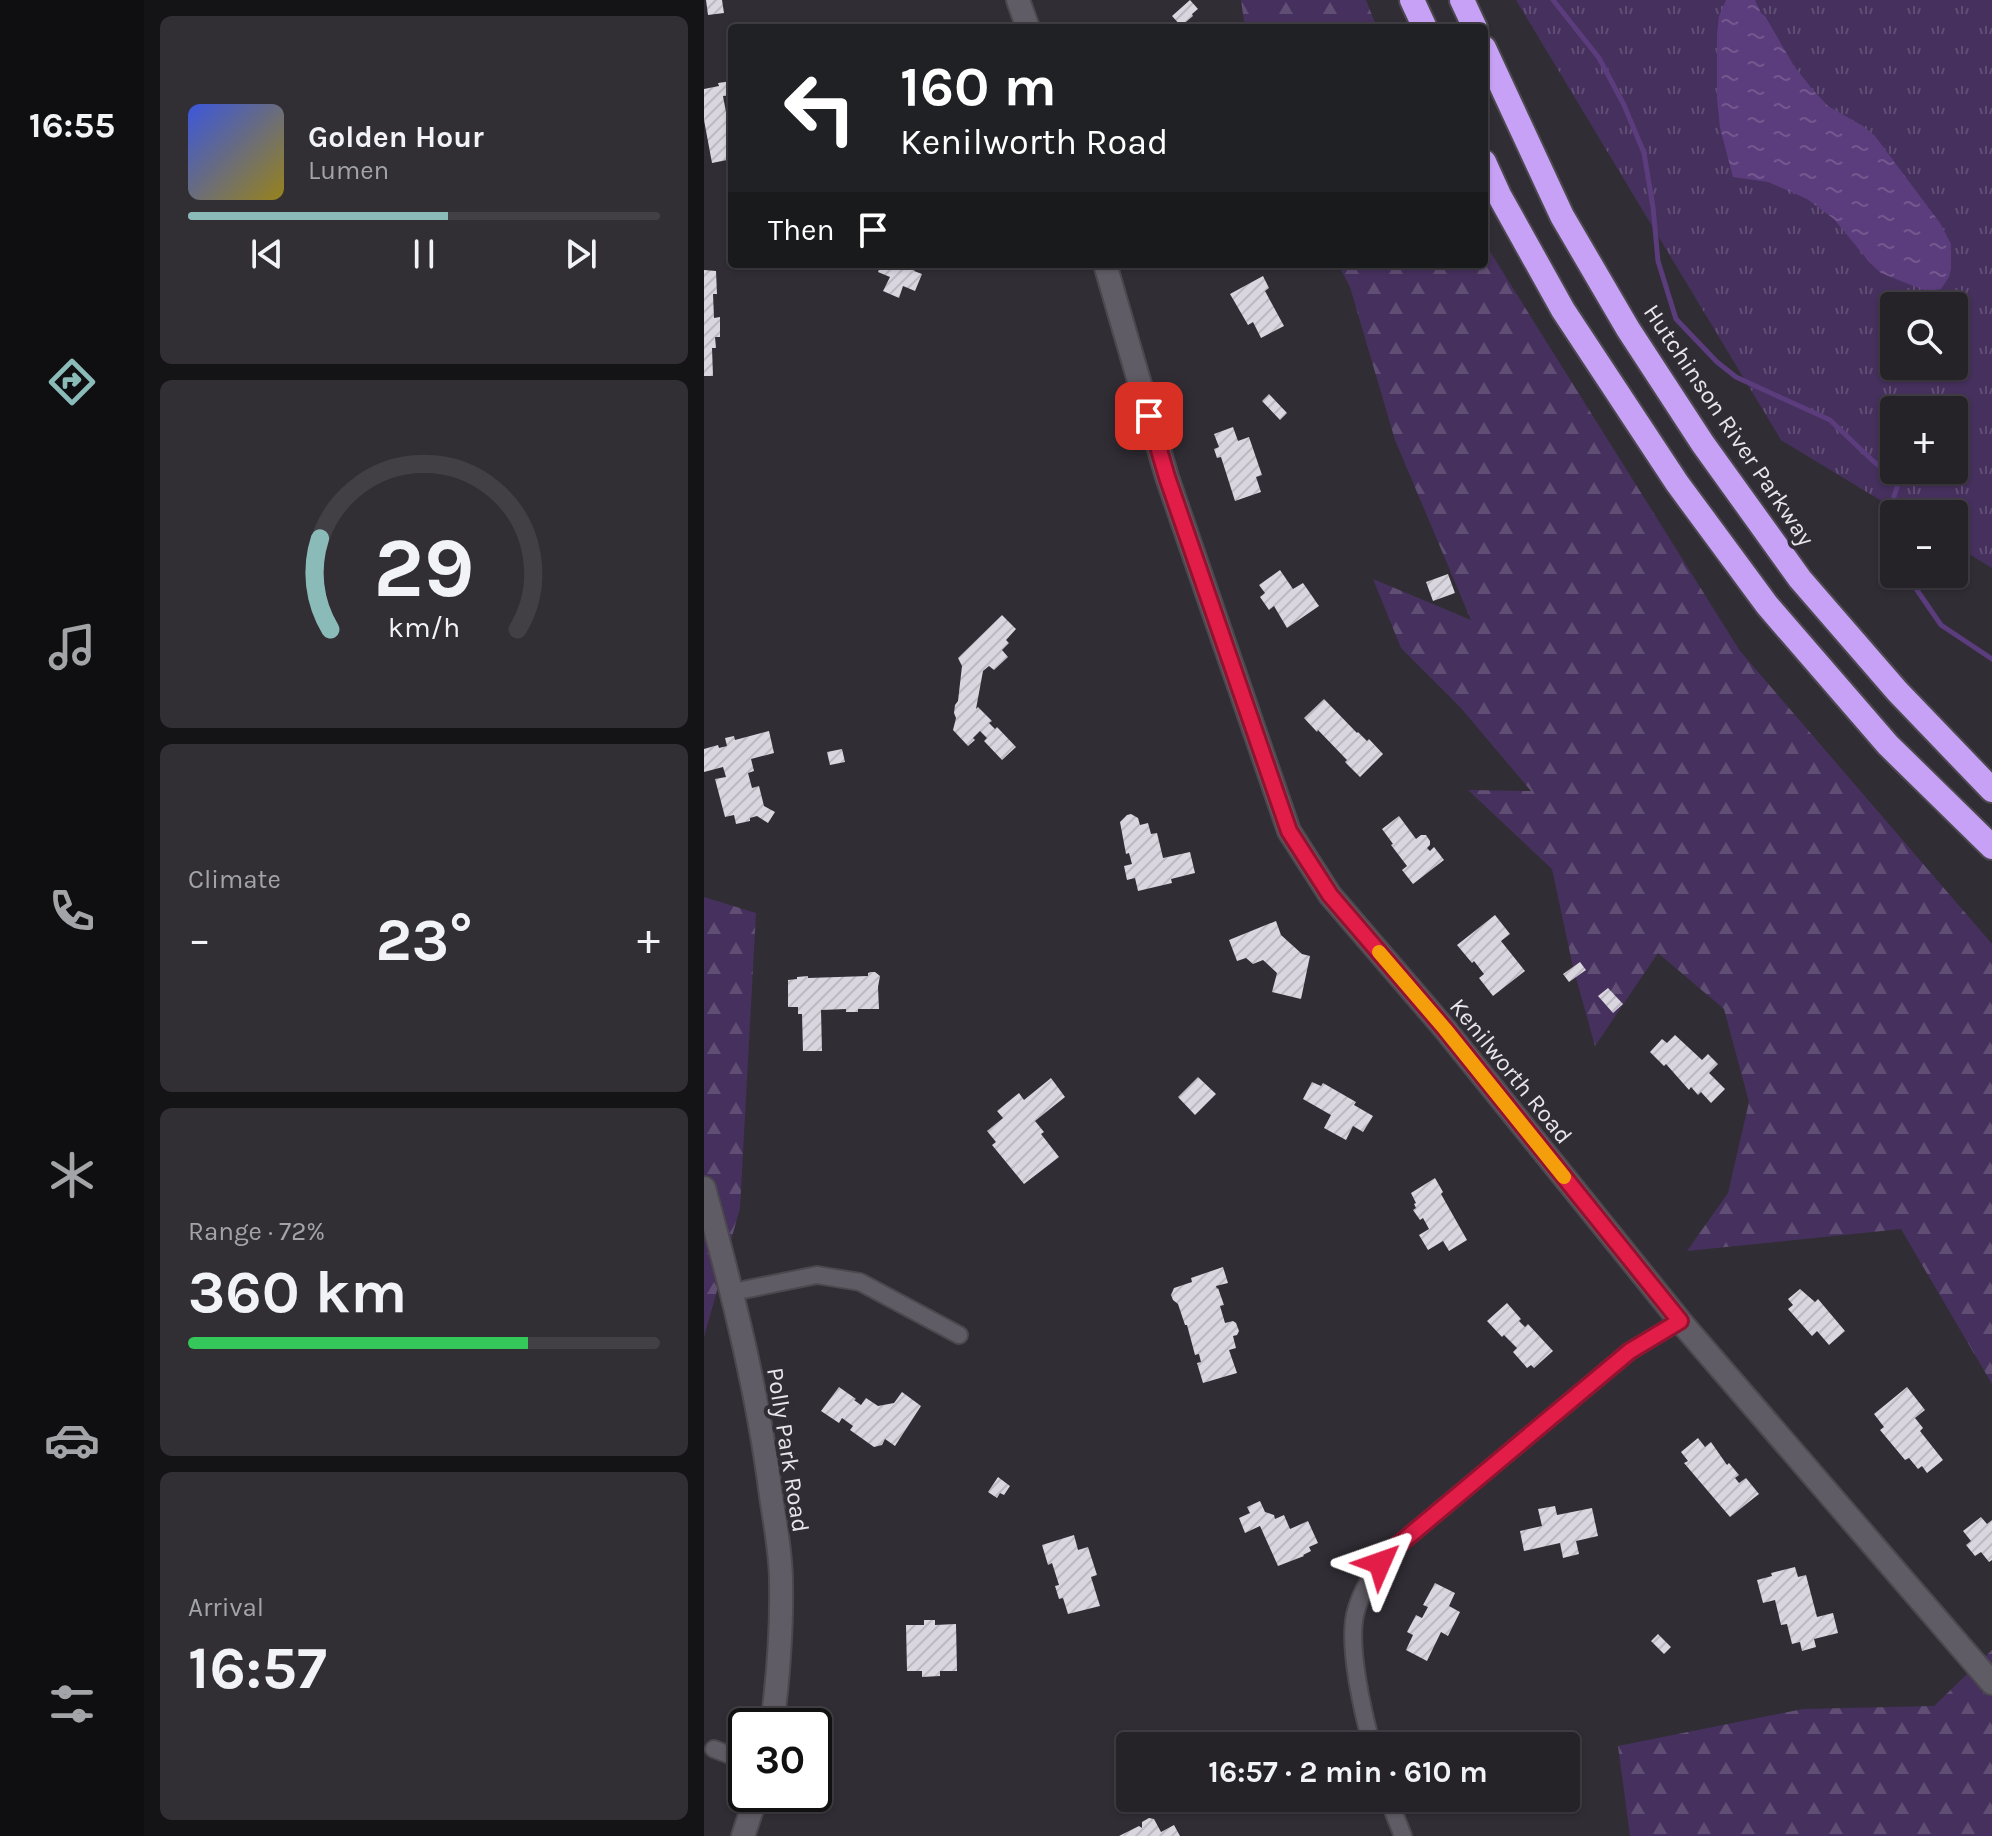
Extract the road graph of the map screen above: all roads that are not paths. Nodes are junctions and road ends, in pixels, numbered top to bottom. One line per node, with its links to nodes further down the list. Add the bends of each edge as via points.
1 (1018, 0): 5 (street)
2 (1412, 0): 6 (highway)
3 (1462, 0): 7 (highway)
4 (1471, 0): 8 (highway)
5 (1027, 24)
6 (1423, 24)
7 (1476, 24)
8 (1477, 24)
9 (1488, 49): 11 (highway)
10 (1488, 57): 11 (highway, Hutchinson River Parkway)
11 (1501, 87): 14 (highway, Hutchinson River Parkway, via 1562,216 1703,444 1800,579)
12 (1488, 171): 15 (highway, via 1563,310 1677,483 1767,605 1888,745)
13 (1106, 268): 18 (street, Kenilworth Road, via 1167,477 1289,831 1330,895)
14 (1992, 790)
15 (1992, 847)
16 (704, 1188): 17 (street, Polly Park Road)
17 (733, 1292): 19 (street, via 817,1275 860,1282); 21 (street, Polly Park Road, via 763,1434 780,1567)
18 (1680, 1321): 20 (street, Kenilworth Road); 22 (street, via 1630,1351 1380,1563 1362,1594 1354,1628)
19 (959, 1335)
20 (1992, 1683)
21 (774, 1708)
22 (1369, 1732)
23 (714, 1749): 24 (street)
24 (728, 1754)
25 (751, 1812): 27 (street)
26 (1394, 1812): 28 (street)
27 (743, 1836)
28 (1403, 1836)

